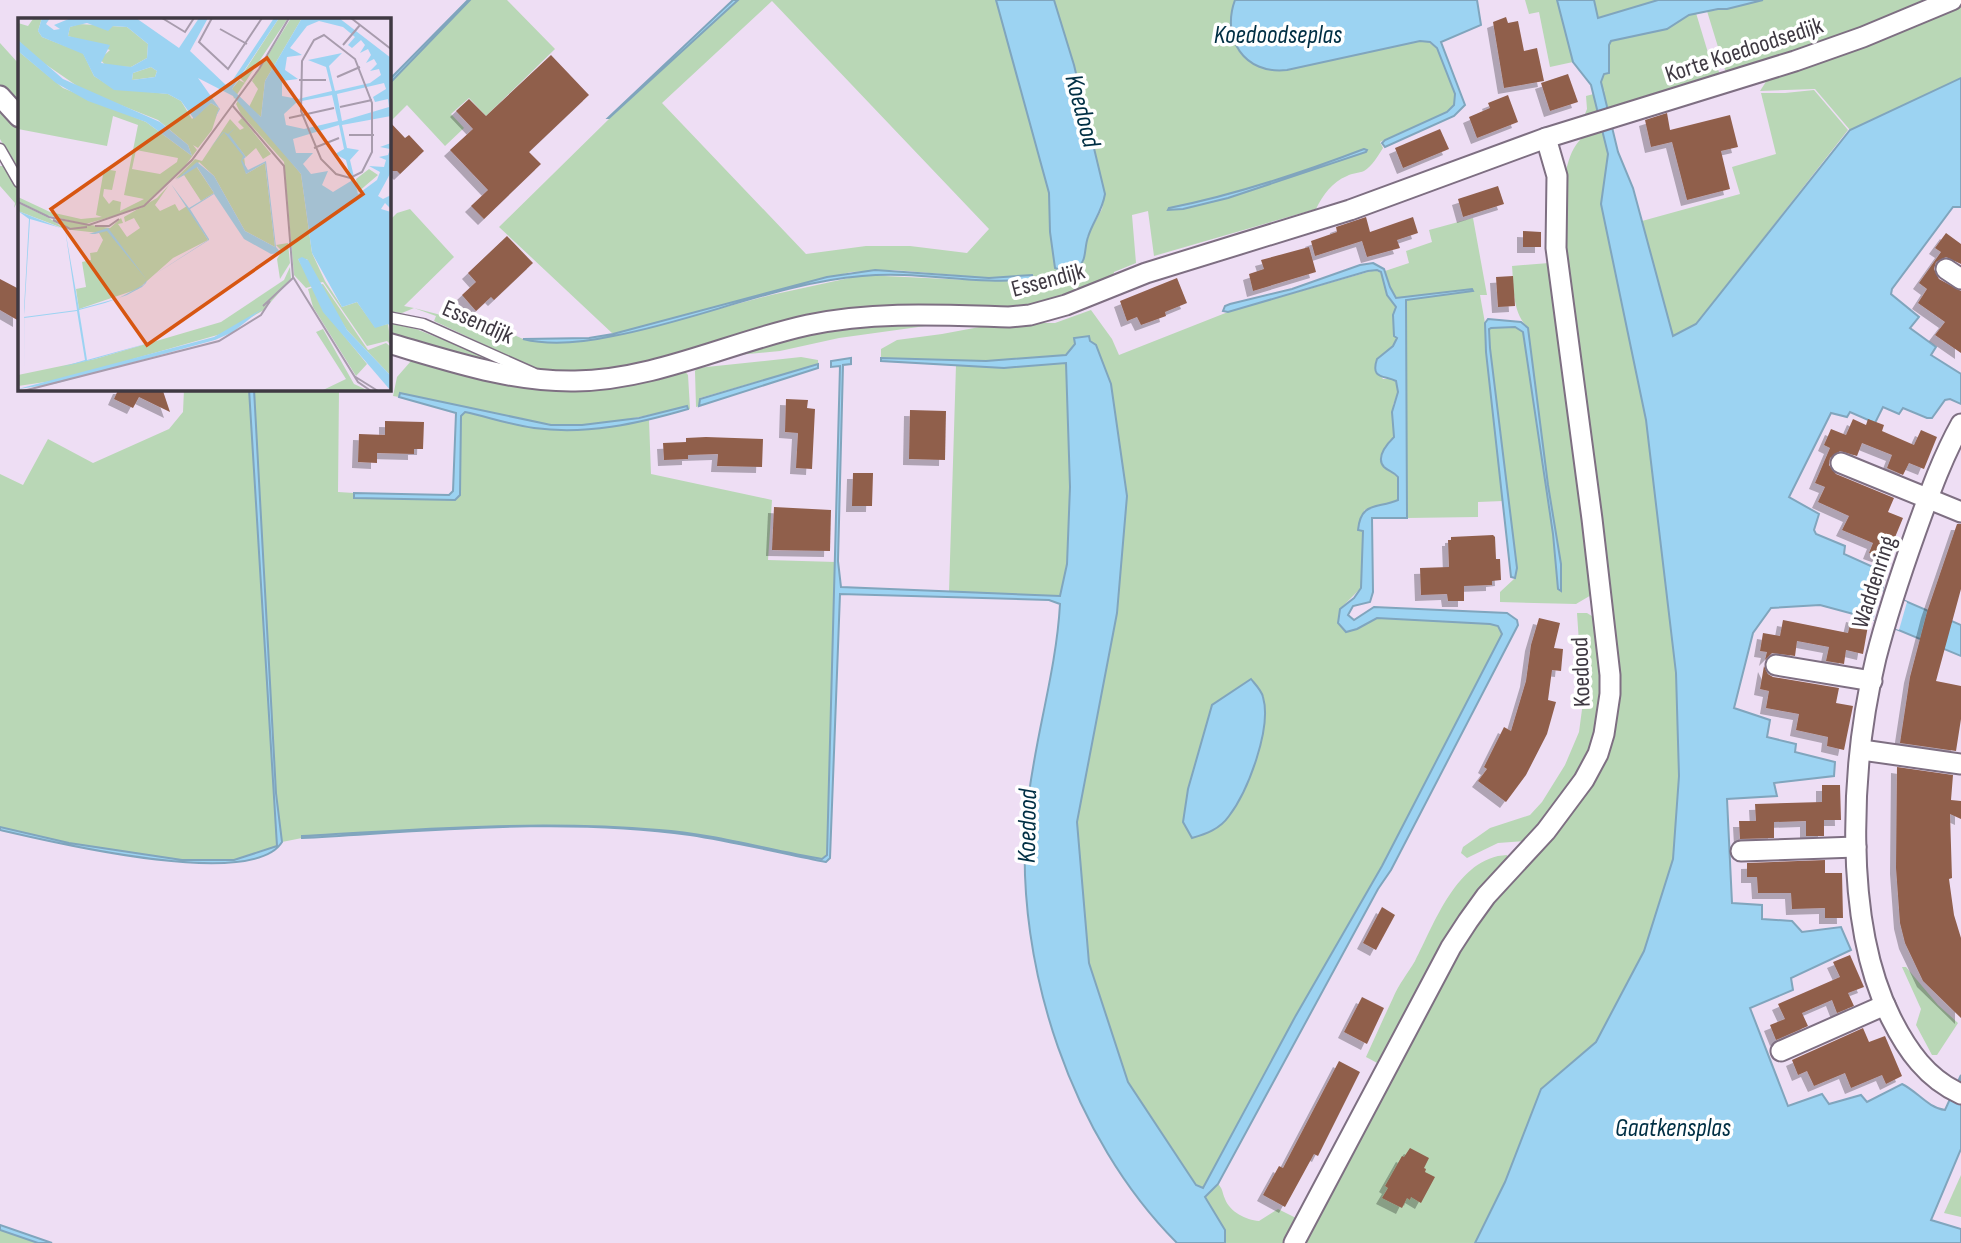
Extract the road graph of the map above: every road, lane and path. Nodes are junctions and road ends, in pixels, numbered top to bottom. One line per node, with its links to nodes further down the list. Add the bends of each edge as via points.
1 (1952, 0): 4 (street, Korte Koedoodsedijk, via 1852,41)
2 (0, 96): 3 (street)
3 (18, 116)
4 (1546, 138): 11 (street, Essendijk, via 1350,210 1146,273 1030,315 849,317 617,377); 25 (street, Koedood, via 1557,176 1556,248 1610,675 1604,734 1598,754 1567,806 1486,896 1451,947)
5 (0, 149): 6 (lane)
6 (18, 180)
7 (390, 317): 11 (lane, Essendijk, via 423,324)
8 (390, 344): 10 (street, Essendijk)
9 (390, 352): 10 (lane, Essendijk)
10 (426, 354): 11 (street, Essendijk)
11 (545, 381)
12 (1961, 424): 14 (street, Waddenring)
13 (1840, 463): 14 (street)
14 (1927, 500): 15 (street); 17 (street, Waddenring, via 1885,625)
15 (1961, 512)
16 (1776, 665): 17 (street)
17 (1872, 681): 18 (street, Waddenring)
18 (1862, 750): 19 (street); 20 (street, Waddenring)
19 (1961, 764)
20 (1856, 848): 21 (street); 22 (street, Waddenring, via 1863,927)
21 (1741, 851)
22 (1885, 1005): 23 (street); 24 (street, Waddenring, via 1921,1065 1936,1081)
23 (1781, 1051)
24 (1958, 1093)
25 (1294, 1243)

